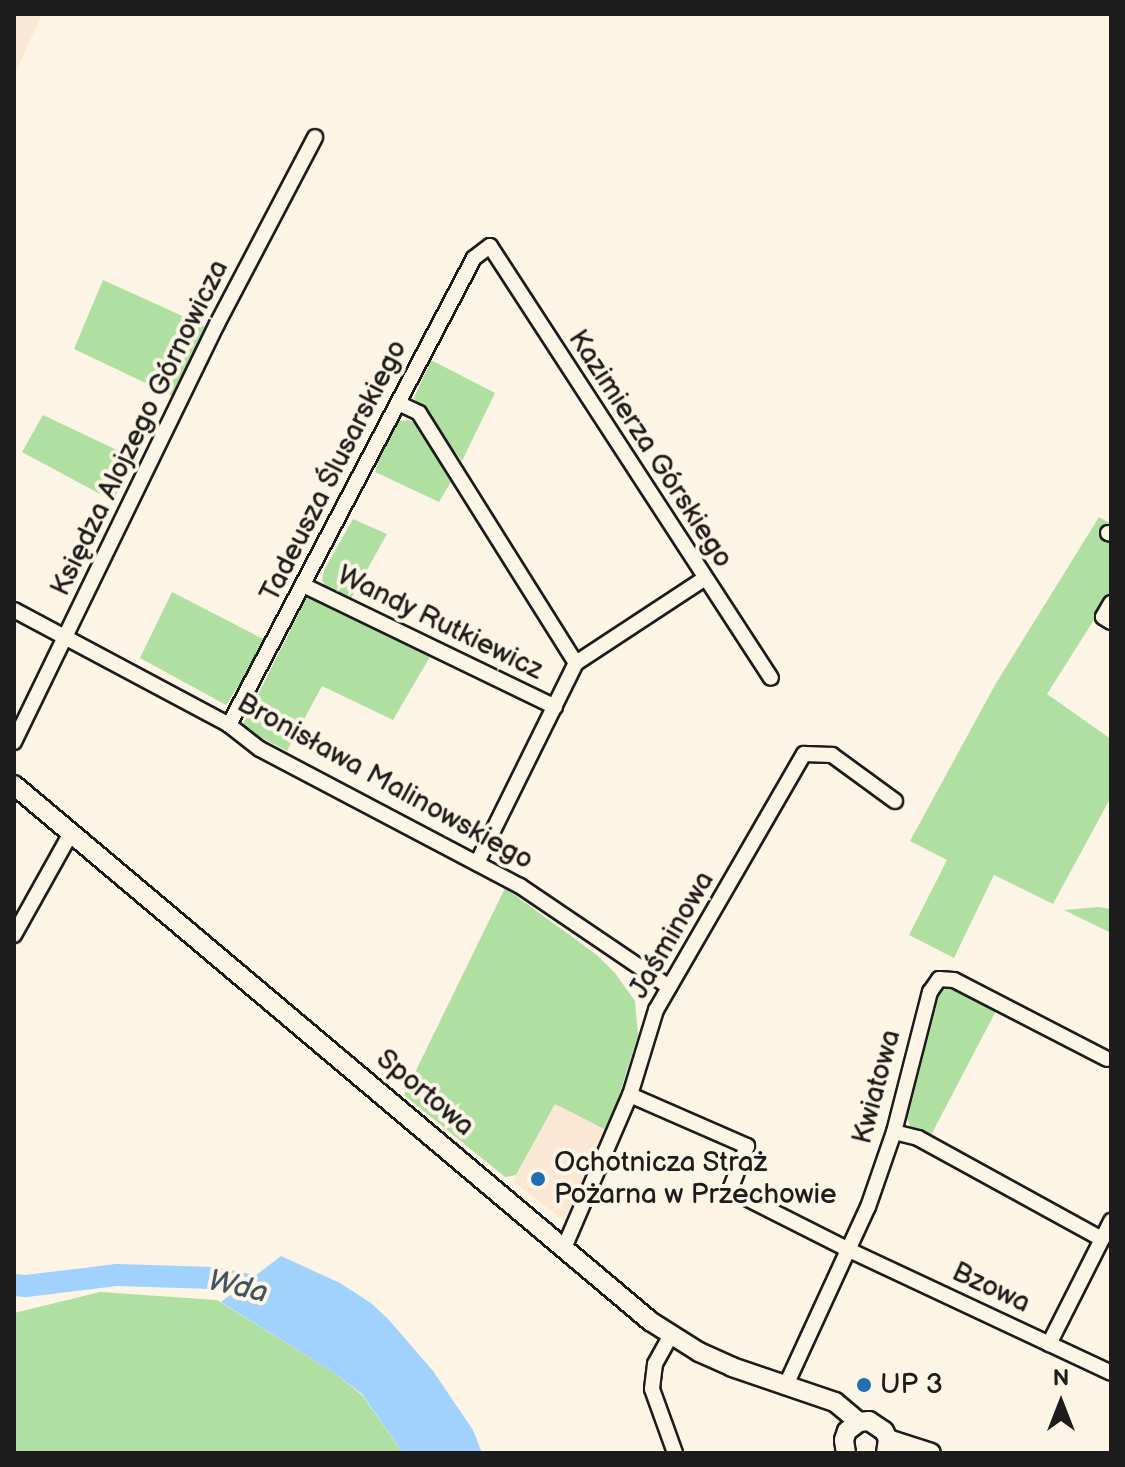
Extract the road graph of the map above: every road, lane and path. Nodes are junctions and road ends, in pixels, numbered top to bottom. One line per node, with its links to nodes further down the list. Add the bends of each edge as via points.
1 (315, 137): 9 (street, Księdza Alojzego Górnowicza, via 217,324)
2 (490, 246): 3 (street, Tadeusza Ślusarskiego, via 474,258); 4 (street, Kazimierza Górskiego)
3 (398, 403): 5 (street, Tadeusza Ślusarskiego); 10 (street, via 419,413)
4 (704, 579): 10 (street); 11 (street, Kazimierza Górskiego)
5 (303, 585): 12 (street, Wandy Rutkiewicz); 13 (street, Tadeusza Ślusarskiego)
6 (1111, 603): 8 (street, via 1103,617)
7 (14, 610): 9 (street, Bronisława Malinowskiego)
8 (1111, 622)
9 (67, 637): 13 (street, Bronisława Malinowskiego); 14 (street, Księdza Alojzego Górnowicza)
10 (576, 663): 12 (street)
11 (771, 678)
12 (555, 707): 18 (street)
13 (229, 725): 18 (street, Bronisława Malinowskiego, via 260,749)
14 (14, 742)
15 (14, 785): 17 (street, Sportowa)
16 (895, 801): 20 (street, Jaśminowa, via 832,755 804,754)
17 (71, 833): 19 (street); 26 (street, Sportowa)
18 (477, 863): 20 (street, Bronisława Malinowskiego, via 520,886)
19 (14, 935)
20 (669, 987): 22 (street, Jaśminowa, via 656,1010)
21 (1107, 1059): 23 (street, Kwiatowa, via 954,980 939,979 930,992)
22 (630, 1095): 26 (street, Jaśminowa); 27 (street, Bzowa, via 747,1146 730,1190)
23 (894, 1132): 25 (street, via 918,1138); 27 (street, Kwiatowa)
24 (1111, 1221): 25 (street)
25 (1102, 1239): 29 (street)
26 (564, 1248): 28 (street, Sportowa)
27 (849, 1250): 29 (street, Bzowa); 31 (street, Kwiatowa)
28 (671, 1335): 31 (street, Sportowa, via 732,1367); 34 (street, via 655,1364 652,1389)
29 (1049, 1344): 30 (street, Bzowa)
30 (1111, 1373)
31 (786, 1385): 32 (street, Sportowa, via 825,1401)
32 (847, 1442): 33 (street, via 877,1424)
33 (887, 1446): 35 (street)
34 (675, 1453)
35 (931, 1453)

